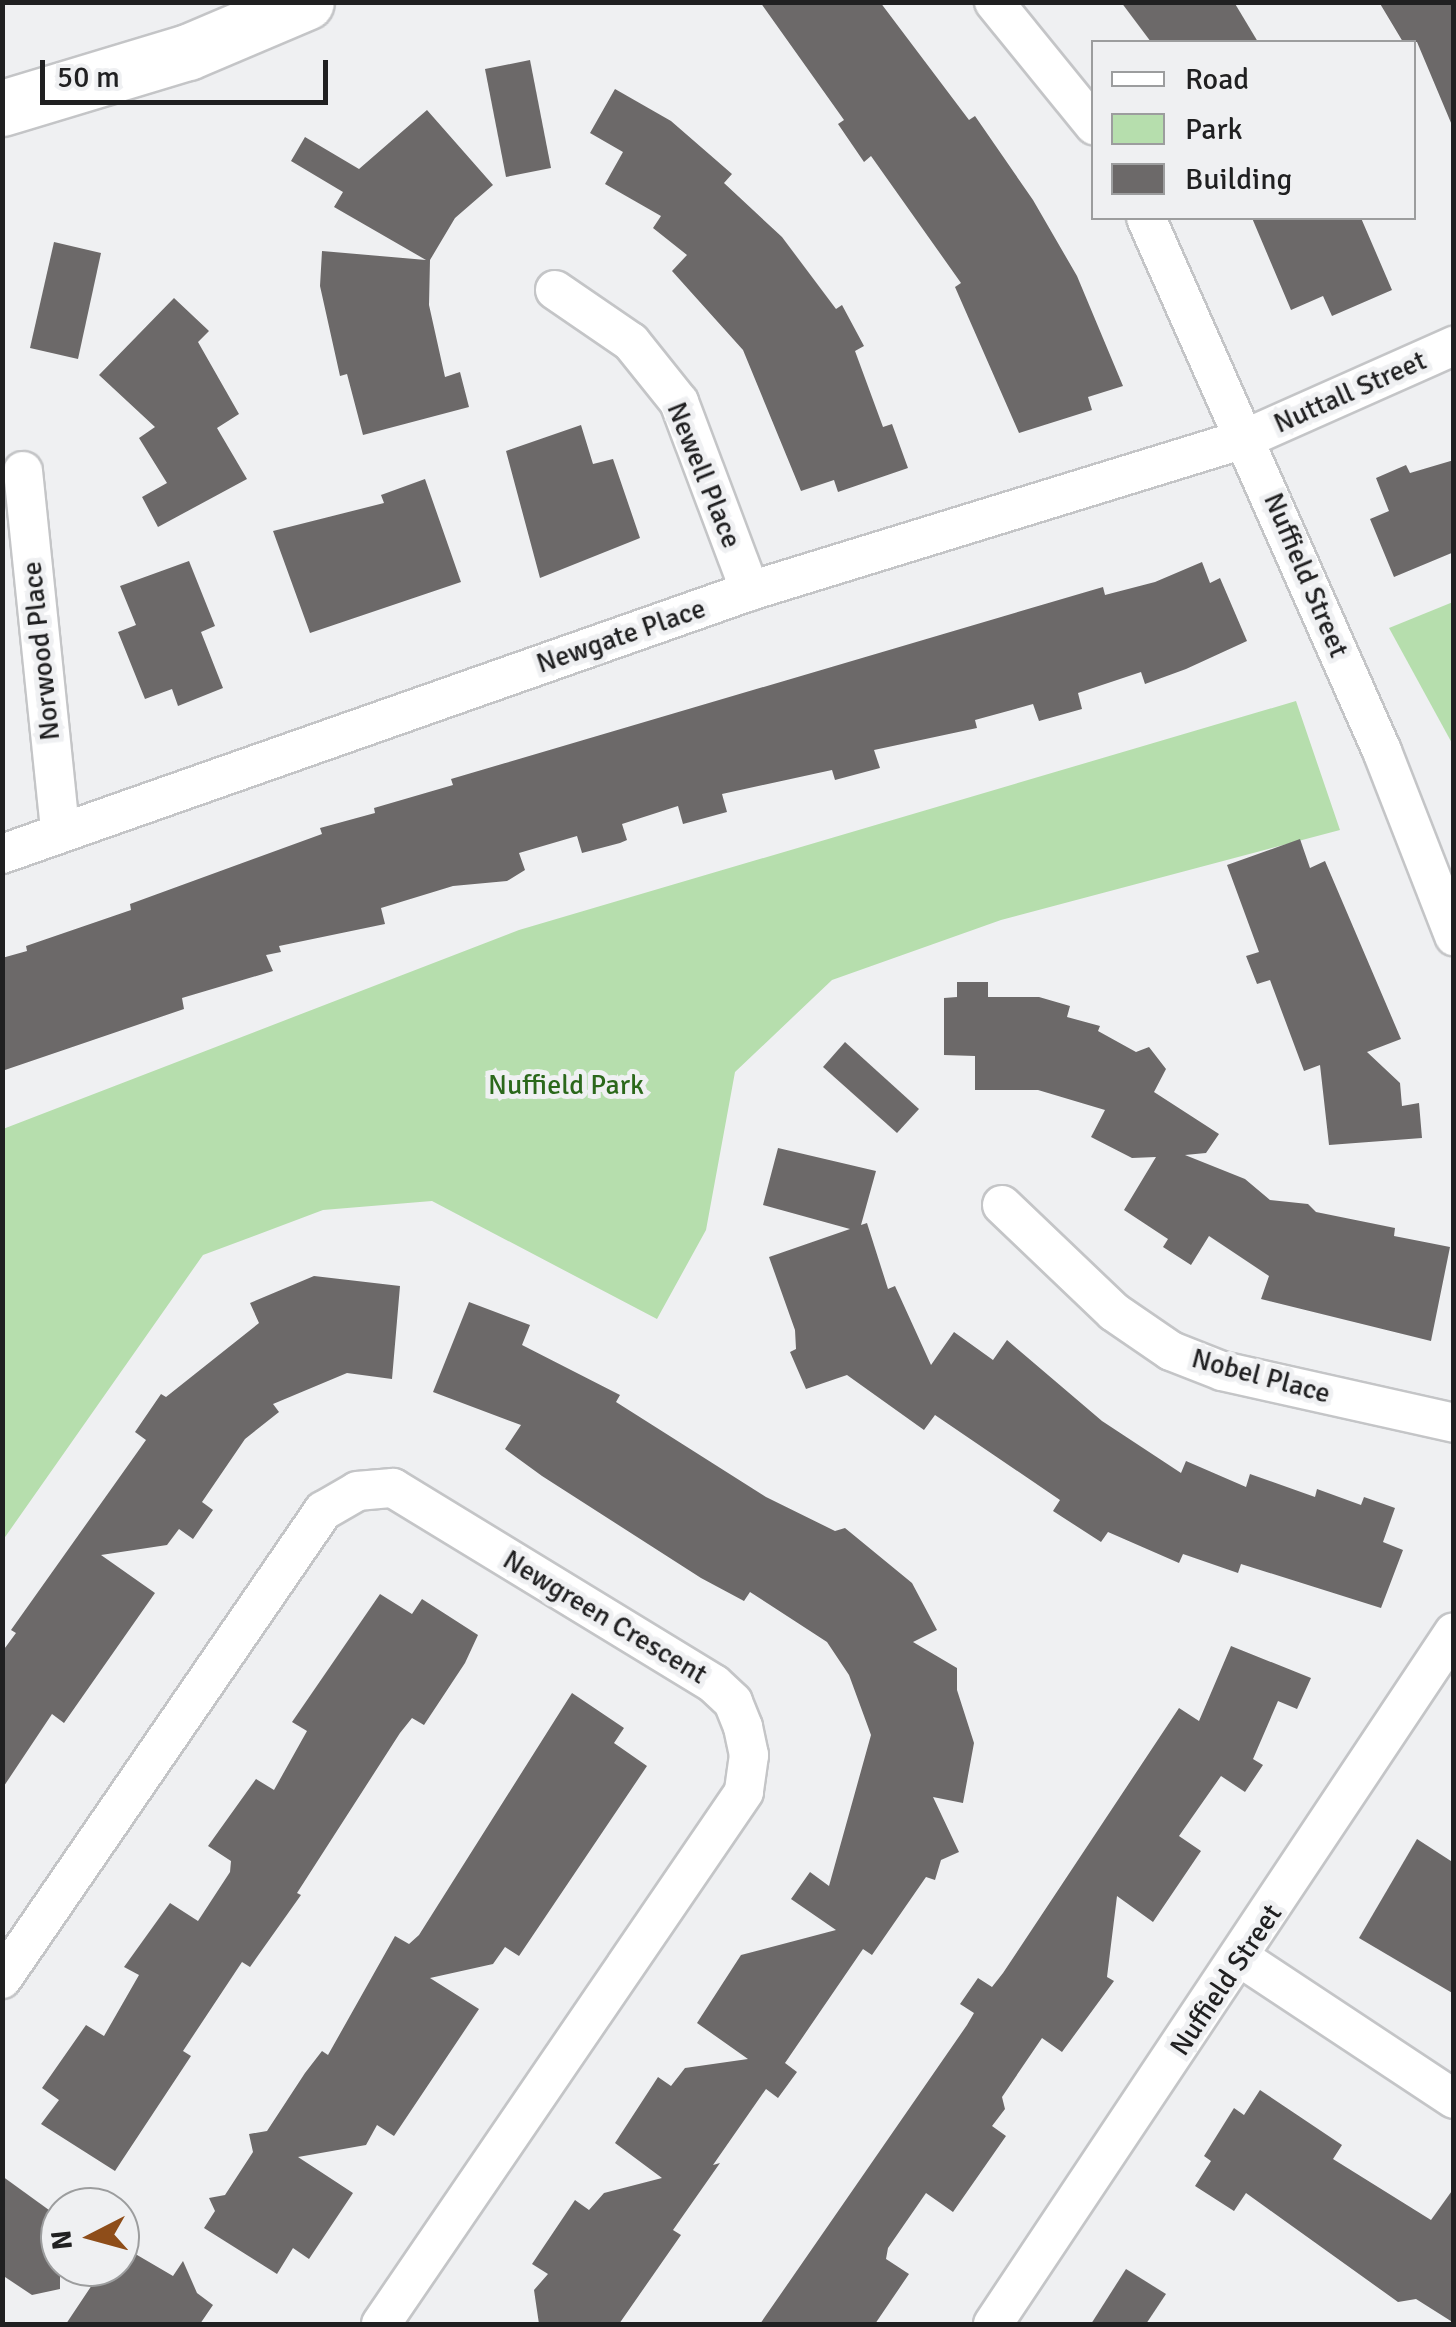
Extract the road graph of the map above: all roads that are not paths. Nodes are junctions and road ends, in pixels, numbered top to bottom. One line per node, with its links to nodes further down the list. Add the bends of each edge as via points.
1 (306, 2): 3 (main road, via 188,52)
2 (994, 2): 4 (street)
3 (2, 108)
4 (1091, 121)
5 (1147, 220): 8 (street, Nuffield Street)
6 (555, 290): 10 (street, Newell Place, via 631,342 679,402)
7 (1454, 346): 8 (street, Nuttall Street)
8 (1247, 438): 10 (street, Newgate Place); 13 (street, Nuffield Street)
9 (23, 471): 11 (street, Norwood Place)
10 (750, 591): 11 (street, Newgate Place)
11 (60, 831): 12 (street, Newgate Place)
12 (2, 854)
13 (1454, 936)
14 (1002, 1205): 15 (street, Nobel Place, via 1114,1312 1170,1351 1222,1371)
15 (1454, 1423)
16 (1454, 1632): 17 (street, Nuffield Street)
17 (1241, 1958): 19 (street); 21 (street, Nuffield Street)
18 (2, 1979): 20 (street, Newgreen Crescent, via 323,1510 357,1490 394,1488 714,1684 733,1702 743,1728 749,1755 744,1792)
19 (1454, 2099)
20 (381, 2324)
21 (993, 2324)

